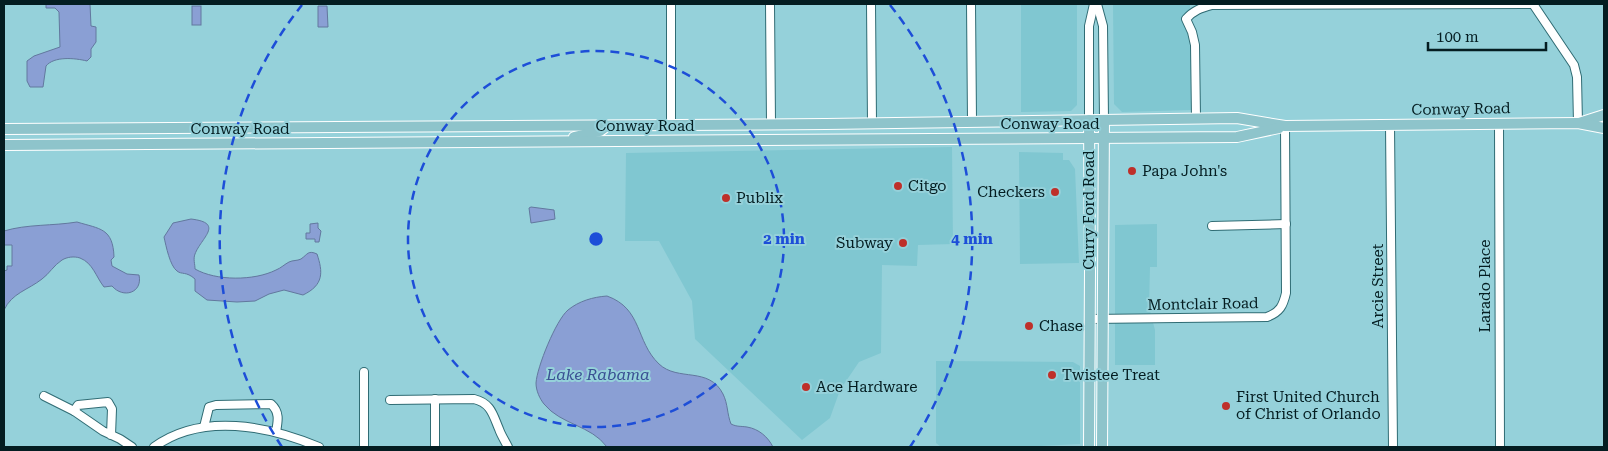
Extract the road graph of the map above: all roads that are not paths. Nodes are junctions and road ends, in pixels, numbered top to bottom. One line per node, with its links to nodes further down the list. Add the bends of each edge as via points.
1 (670, 4): 14 (street)
2 (770, 4): 15 (street)
3 (870, 4): 12 (street)
4 (971, 4): 11 (street)
5 (1096, 4): 9 (street, Curry Ford Road, via 1089,26); 10 (street, Curry Ford Road, via 1103,26)
6 (1533, 4): 8 (street, via 1212,5 1199,8 1186,19 1195,45); 13 (street, via 1574,65)
7 (1604, 115): 13 (main road, Conway Road)
8 (1196, 118): 10 (main road, Conway Road); 21 (main road, Conway Road, via 1237,118)
9 (1089, 120): 10 (main road, Conway Road); 11 (main road, Conway Road); 25 (main road, Curry Ford Road)
10 (1104, 120): 26 (main road, Curry Ford Road)
11 (972, 121): 12 (main road, Conway Road)
12 (872, 123): 16 (main road, Conway Road)
13 (1578, 123): 17 (main road, Conway Road); 23 (main road, Conway Road)
14 (671, 124): 15 (main road, Conway Road); 18 (main road, Conway Road)
15 (771, 124): 16 (main road, Conway Road); 27 (main road)
16 (826, 124): 28 (main road, via 782,132)
17 (1499, 124): 19 (main road, Conway Road); 56 (street, Larado Place)
18 (610, 125): 20 (main road, Conway Road); 29 (main road, via 600,131)
19 (1390, 125): 21 (main road, Conway Road); 55 (street, Arcie Street)
20 (439, 126): 22 (main road, Conway Road); 30 (street)
21 (1284, 126): 26 (main road, Conway Road, via 1237,137); 33 (street, Montclair Road)
22 (160, 128): 24 (main road, Conway Road); 32 (main road, via 145,138)
23 (1604, 128)
24 (4, 129)
25 (1089, 138): 26 (main road, Conway Road); 28 (main road, Conway Road); 35 (main road, Curry Ford Road)
26 (1104, 138): 36 (main road, Curry Ford Road)
27 (737, 140): 28 (main road, Conway Road); 29 (main road, Conway Road)
28 (773, 140)
29 (558, 141): 30 (main road, Conway Road)
30 (441, 142): 32 (main road, Conway Road)
31 (4, 145): 32 (main road, Conway Road)
32 (112, 145)
33 (1286, 224): 34 (street); 36 (street, Montclair Road, via 1286,293 1283,306 1277,313 1267,317)
34 (1212, 226)
35 (1090, 320): 36 (street, Montclair Road); 37 (main road, Curry Ford Road)
36 (1103, 320): 38 (main road, Curry Ford Road)
37 (1090, 356): 38 (street); 53 (main road, Curry Ford Road)
38 (1103, 356): 54 (main road, Curry Ford Road)
39 (364, 372): 50 (street)
40 (44, 396): 43 (street)
41 (435, 399): 42 (street); 51 (street); 52 (street, via 480,401 494,414)
42 (390, 400)
43 (74, 411): 46 (street); 46 (street, via 78,405 108,402 112,409)
44 (204, 427): 45 (street, via 240,426); 45 (street, via 209,407 271,404 279,418); 48 (street)
45 (276, 432): 49 (street)
46 (111, 435): 47 (street)
47 (132, 447)
48 (154, 447)
49 (319, 447)
50 (364, 447)
51 (435, 447)
52 (508, 447)
53 (1089, 447)
54 (1102, 447)
55 (1393, 447)
56 (1500, 447)

